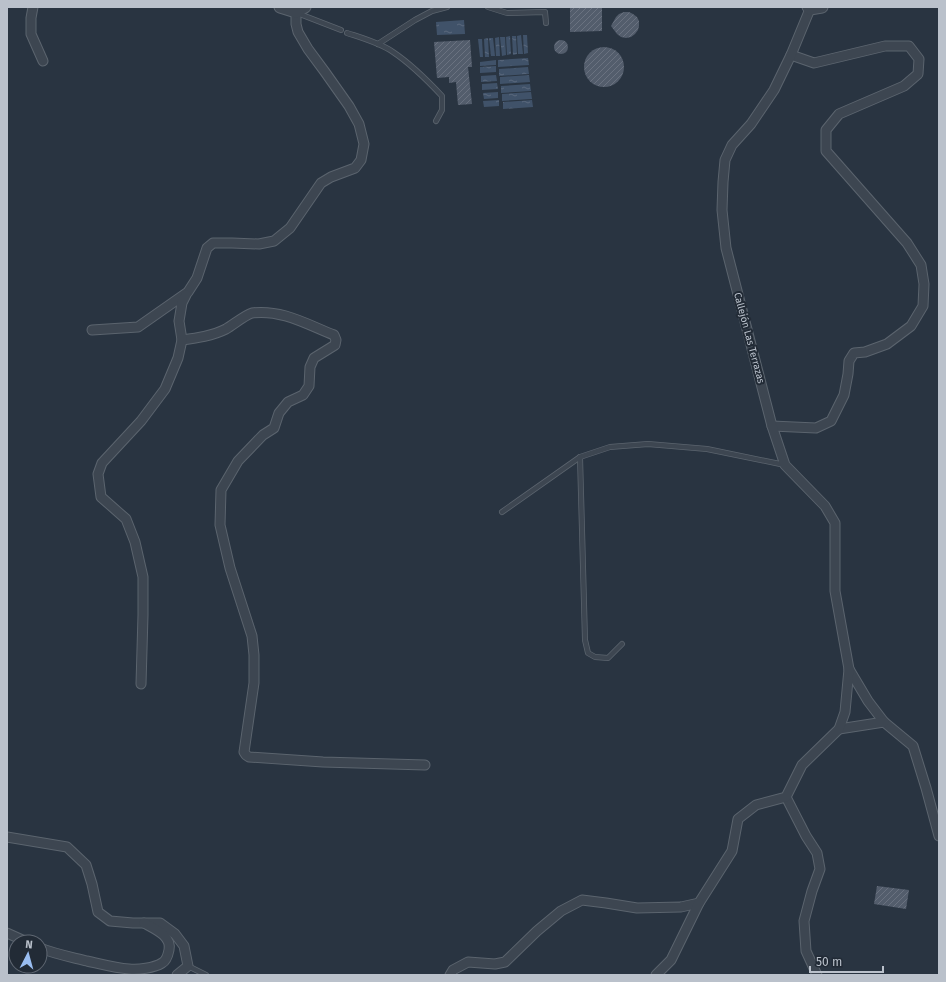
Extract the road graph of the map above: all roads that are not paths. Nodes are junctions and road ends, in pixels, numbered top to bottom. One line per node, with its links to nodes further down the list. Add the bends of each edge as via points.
1 (33, 7): 13 (street, via 31,34)
2 (280, 7): 7 (street)
3 (447, 7): 11 (lane, via 415,20)
4 (488, 7): 8 (lane, via 508,13 545,12)
5 (822, 7): 6 (street)
6 (809, 8): 12 (street, Callejón Las Terrazas)
7 (300, 10): 9 (lane); 15 (street, via 296,24 298,32 359,124 364,144 361,160 355,168 321,183 290,228 274,242 213,243 207,248 197,278)
8 (546, 23)
9 (341, 30)
10 (347, 33): 11 (lane)
11 (378, 44): 14 (lane, via 393,52 424,77 442,96 442,110)
12 (792, 55): 18 (street, Callejón Las Terrazas, via 774,90 751,124 732,145 725,160 723,182 722,210 726,248); 18 (street, via 814,64 885,46 908,46 920,59 918,74 904,86 839,114 826,130 826,152 907,243 921,264 924,284 923,306 911,326 887,344 866,352 854,353 849,361 844,395 832,421 816,428)
13 (43, 61)
14 (436, 121)
15 (188, 292): 16 (street, via 138,327); 17 (street, via 182,303 179,321)
16 (92, 330)
17 (182, 340): 24 (street, via 178,358 165,389 141,421 102,463 98,474 101,497 126,519 135,542 143,577); 27 (street, via 200,338 226,329 251,314 272,313 294,318 334,335 336,340 335,345 314,358 310,367 309,386 303,395 288,402 274,428 263,435 238,461 221,490 220,525 230,568 252,636 254,655 254,683 244,752 249,758)
18 (772, 426): 20 (street, Callejón Las Terrazas)
19 (580, 457): 20 (lane, via 610,447 648,444 707,449); 21 (lane); 22 (lane, via 585,640 588,653 595,657 608,658)
20 (785, 465): 23 (street, Callejón Las Terrazas, via 825,506 835,523 835,591)
21 (502, 512)
22 (622, 644)
23 (849, 669): 25 (street); 26 (street, via 845,712)
24 (141, 684)
25 (884, 722): 26 (street); 30 (street, via 913,746)
26 (839, 729): 28 (street, via 802,765)
27 (425, 765)
28 (786, 796): 31 (street, via 756,805 738,819 732,850); 39 (street, via 817,853 820,869 804,921 806,951)
29 (7, 836): 32 (street, via 67,847 86,865 98,912 110,921)
30 (939, 836)
31 (699, 903): 37 (street, via 681,907 637,908 582,900 561,911 505,962 468,962 453,970); 38 (street, via 671,960)
32 (143, 923): 33 (street, via 167,939 168,956 163,963 145,969 129,969); 34 (street, via 160,923 175,934 184,946)
33 (48, 951)
34 (188, 966): 35 (street); 36 (lane)
35 (177, 975)
36 (206, 975)
37 (450, 975)
38 (656, 975)
39 (817, 975)

